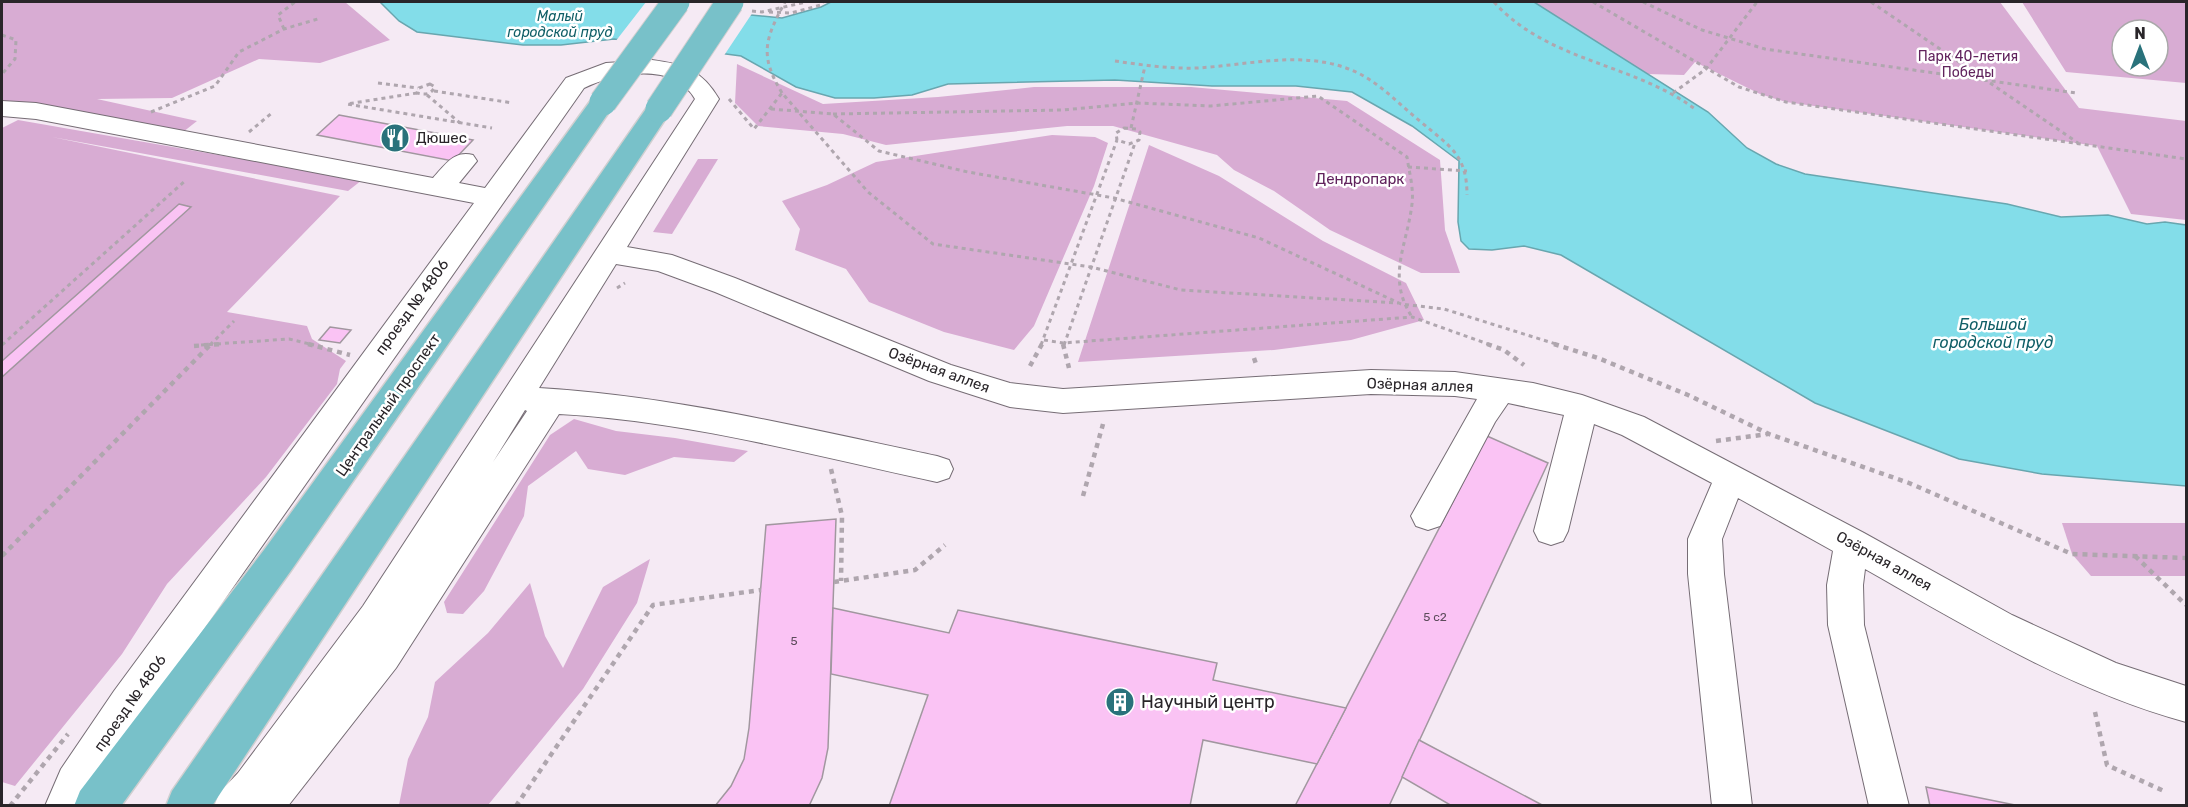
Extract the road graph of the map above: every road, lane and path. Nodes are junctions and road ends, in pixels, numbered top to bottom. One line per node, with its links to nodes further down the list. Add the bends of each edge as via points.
1 (292, 2): 13 (path, via 278,15)
2 (676, 2): 95 (main road, Центральный проспект, bridge, via 277,561)
3 (730, 2): 96 (main road, bridge)
4 (785, 2): 25 (path, bridge, via 764,48 766,66)
5 (823, 2): 11 (path, via 791,13)
6 (1494, 2): 26 (path, via 1519,24 1569,54)
7 (1593, 2): 18 (path)
8 (1643, 2): 15 (path, via 1677,21)
9 (1757, 2): 15 (path)
10 (1871, 2): 20 (path)
11 (762, 12)
12 (321, 18): 13 (path)
13 (284, 29): 38 (path, via 239,52 215,86)
14 (2, 35): 19 (path, via 16,40 15,59)
15 (1728, 41): 18 (path); 20 (path)
16 (1115, 61): 17 (path)
17 (1145, 66): 31 (path); 48 (path, via 1206,67 1274,58 1349,69 1371,81 1446,140)
18 (1706, 69): 26 (path); 43 (path, via 1739,87 1786,102)
19 (2, 74)
20 (1984, 79): 27 (path); 43 (path)
21 (378, 83): 22 (path)
22 (419, 88): 23 (path, via 432,85); 24 (path)
23 (434, 90): 28 (path); 30 (path)
24 (417, 93): 28 (path); 37 (path, via 347,104)
25 (782, 93): 33 (path); 35 (path)
26 (1673, 93): 34 (path)
27 (2076, 93)
28 (427, 94): 37 (path)
29 (727, 98): 33 (path, via 754,129)
30 (513, 103)
31 (1137, 103): 36 (path, via 1063,110); 39 (path); 46 (path, via 1211,106 1318,96 1407,157)
32 (2, 108): 38 (street)
33 (771, 109): 35 (path)
34 (1695, 109)
35 (798, 111): 36 (path); 56 (path, via 868,192 933,244)
36 (832, 114): 51 (path, via 879,151 968,172)
37 (461, 124): 40 (path)
38 (116, 127): 50 (street)
39 (1131, 128): 41 (path, via 1119,130); 42 (path, via 1140,132)
40 (492, 129)
41 (1117, 140): 42 (path); 51 (path)
42 (1135, 143): 54 (path)
43 (2079, 143): 44 (path)
44 (2187, 159)
45 (464, 160): 50 (street)
46 (1408, 168): 47 (path); 58 (path, via 1413,202 1398,270)
47 (1441, 170): 48 (path)
48 (1467, 171): 52 (path)
49 (186, 180): 63 (path)
50 (439, 188): 53 (street)
51 (1098, 195): 54 (path); 56 (path)
52 (1467, 195)
53 (491, 198): 55 (street, проезд № 4806, via 574,83 609,70 654,67 687,76 707,99); 94 (street, проезд № 4806, via 128,704 75,783)
54 (1114, 198): 57 (path); 58 (path, via 1259,238)
55 (607, 253): 70 (street, Озёрная аллея, via 662,262 940,373 1010,394 1063,400 1371,382 1455,384); 71 (street)
56 (1073, 264): 57 (path); 61 (path)
57 (1091, 267): 58 (path, via 1181,290); 62 (path)
58 (1401, 304): 59 (path); 74 (path, via 1444,309 1598,358)
59 (1412, 317): 62 (path); 67 (path, via 1504,350)
60 (234, 321): 65 (path)
61 (1044, 340): 62 (path); 68 (path)
62 (1063, 343): 69 (path)
63 (2, 345)
64 (194, 346): 65 (path)
65 (209, 346): 66 (path, via 289,339); 84 (path)
66 (356, 357)
67 (1524, 365)
68 (1030, 366)
69 (1068, 368)
70 (1500, 390): 72 (street, Озёрная аллея); 80 (street)
71 (534, 401): 76 (street, via 604,404 688,416); 97 (street, via 252,787); 98 (street, via 383,656)
72 (1582, 407): 78 (street, Озёрная аллея, via 1632,426); 81 (street)
73 (1103, 424): 79 (path)
74 (1769, 434): 75 (path); 85 (path, via 1909,483 2072,554)
75 (1708, 442)
76 (826, 445): 77 (street); 87 (path, via 842,516)
77 (937, 469)
78 (1731, 478): 82 (street, Озёрная аллея); 100 (street, via 1705,539)
79 (1083, 496)
80 (1428, 516)
81 (1551, 531)
82 (1852, 543): 91 (street, Озёрная аллея, via 1999,626 2107,677); 101 (street, via 1845,585 1846,625)
83 (945, 545): 87 (path, via 915,570)
84 (2, 555)
85 (2134, 556): 86 (path); 90 (path)
86 (2187, 558)
87 (841, 581): 88 (path)
88 (834, 582)
89 (761, 590): 99 (path, via 653,605)
90 (2187, 605)
91 (2187, 704)
92 (2095, 712): 93 (path, via 2107,765)
93 (2166, 792)
94 (65, 806)
95 (95, 806)
96 (187, 806)
97 (234, 806)
98 (263, 806)
99 (516, 806)
100 (1732, 806)
101 (1889, 806)

